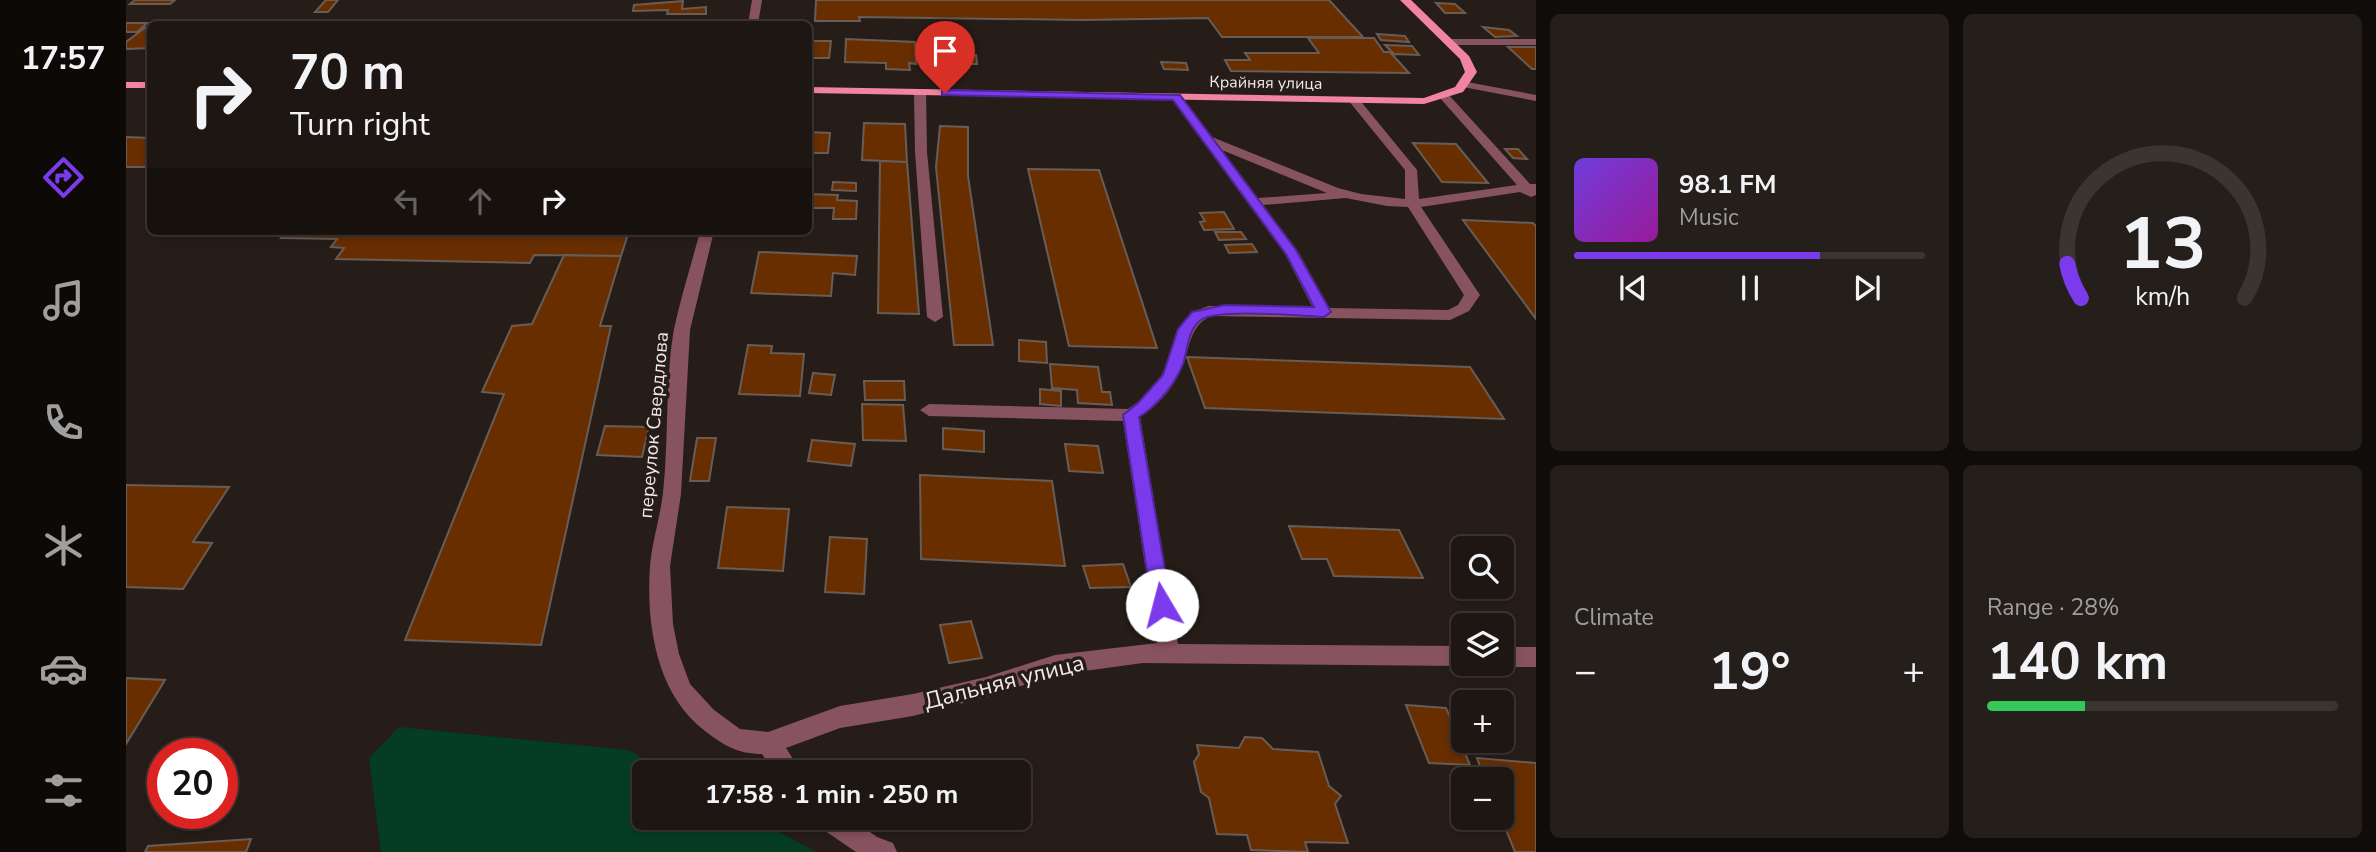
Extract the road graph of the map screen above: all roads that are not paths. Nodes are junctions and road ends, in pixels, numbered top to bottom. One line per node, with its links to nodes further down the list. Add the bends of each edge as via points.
1 (757, 0): 3 (street)
2 (1405, 0): 4 (main road)
3 (754, 21)
4 (1449, 42): 5 (street); 8 (main road, via 1471,72)
5 (1536, 42)
6 (126, 85): 7 (main road)
7 (147, 85)
8 (1467, 85): 11 (main road, Крайняя улица); 13 (street)
9 (812, 90): 10 (main road, Крайняя улица)
10 (920, 92): 12 (main road, Крайняя улица); 22 (street)
11 (1444, 96): 14 (main road, Крайняя улица, via 1424,101); 16 (street)
12 (1176, 97): 14 (main road, Крайняя улица); 15 (street)
13 (1536, 98)
14 (1354, 100): 19 (street, via 1410,170)
15 (1206, 139): 17 (street); 18 (street)
16 (1533, 192): 19 (street)
17 (1347, 196): 18 (street); 19 (street)
18 (1254, 202): 21 (street, via 1292,253)
19 (1412, 203): 21 (street, via 1465,281 1472,295 1469,304 1450,315)
20 (706, 235): 25 (street, переулок Свердлова, via 682,330 673,494 660,566)
21 (1324, 312): 24 (street, via 1225,309 1197,315 1185,329 1169,378)
22 (935, 317)
23 (929, 410): 24 (street)
24 (1130, 415): 26 (street)
25 (662, 624): 30 (street, Дальняя улица, via 681,690 706,718 734,739)
26 (1169, 653): 27 (street, Дальняя улица); 30 (street, Дальняя улица, via 1055,665 913,705 840,718)
27 (1451, 656)
28 (1514, 657): 29 (street)
29 (1536, 657)
30 (768, 743): 31 (street)
31 (780, 760)
32 (846, 830): 33 (street)
33 (884, 852)

